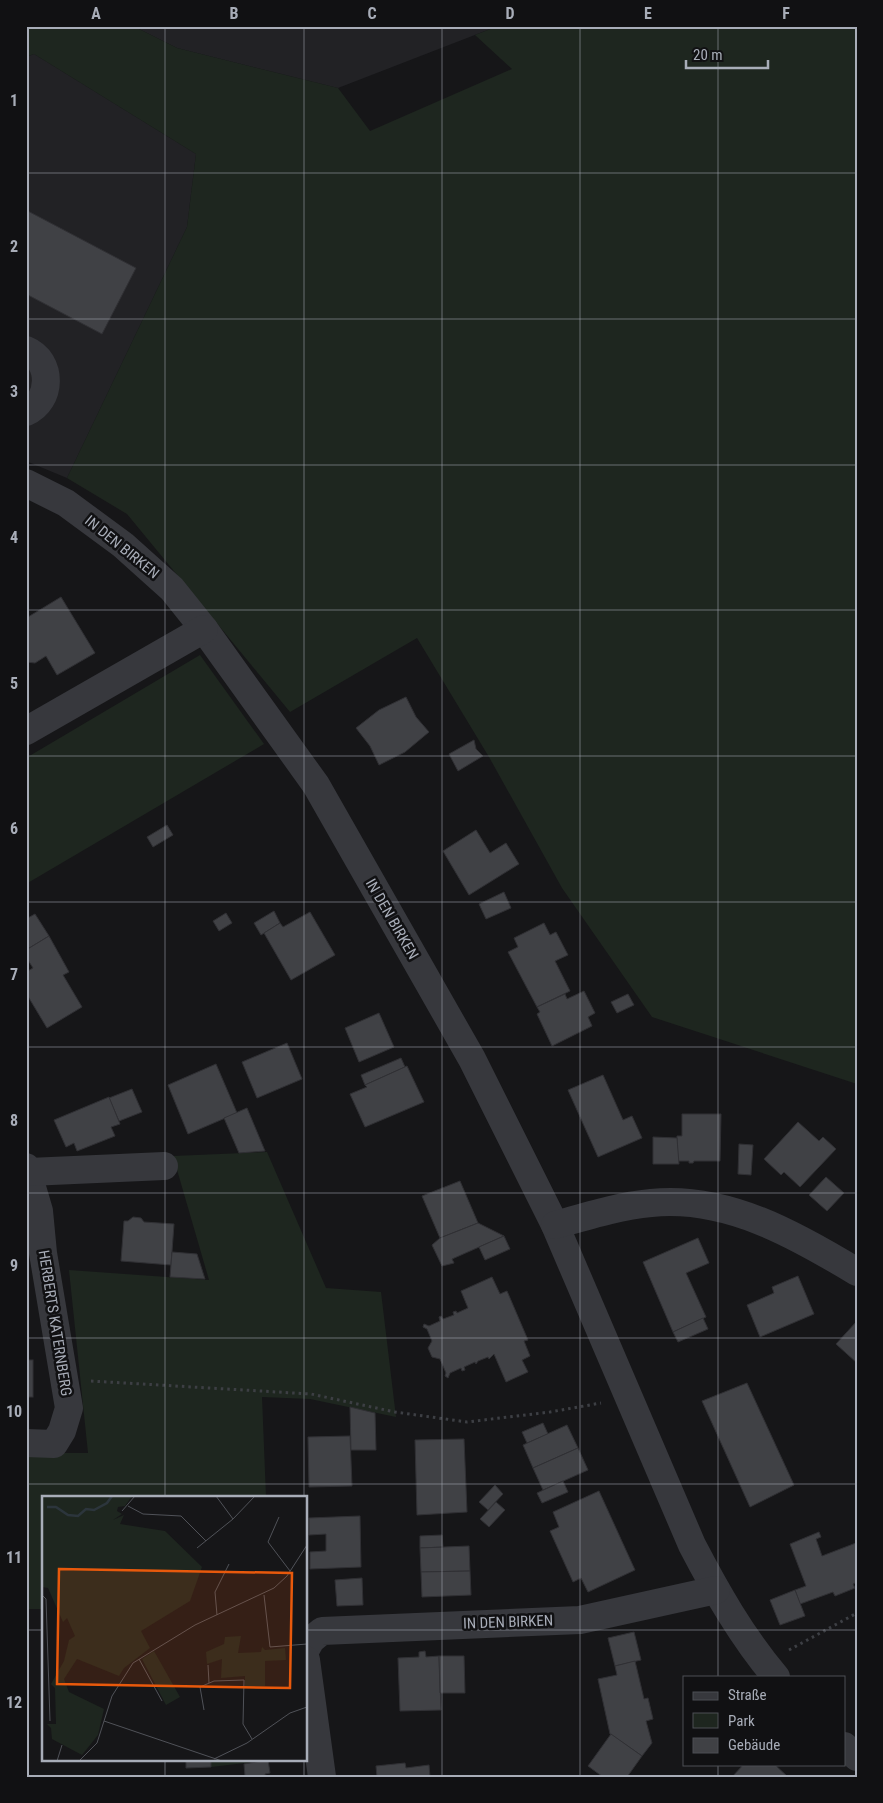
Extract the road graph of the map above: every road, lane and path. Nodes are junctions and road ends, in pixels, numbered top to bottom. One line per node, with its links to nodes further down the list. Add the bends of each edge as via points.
1 (26, 350): 2 (street, via 40,360 46,373 42,400)
2 (26, 412)
3 (26, 483): 4 (street, IN DEN BIRKEN, via 66,503 123,544 172,588)
4 (204, 629): 5 (street); 8 (street, IN DEN BIRKEN, via 316,785 472,1059)
5 (26, 730)
6 (164, 1166): 7 (street, HERBERTS KATERNBERG)
7 (27, 1170): 12 (street, HERBERTS KATERNBERG, via 39,1211 69,1408 54,1444)
8 (555, 1225): 9 (street, via 652,1202 690,1203 731,1211 773,1226); 11 (street, IN DEN BIRKEN)
9 (857, 1272)
10 (91, 1390): 11 (path, via 91,1381 310,1394 395,1412 467,1422)
11 (628, 1398): 13 (street, IN DEN BIRKEN, via 692,1545)
12 (26, 1444)
13 (716, 1590): 15 (street, IN DEN BIRKEN, via 580,1620 322,1631); 16 (street, IN DEN BIRKEN)
14 (857, 1613): 16 (path)
15 (308, 1645)
16 (770, 1670)
17 (308, 1675): 20 (street)
18 (846, 1748): 19 (street)
19 (857, 1757)
20 (322, 1777)

